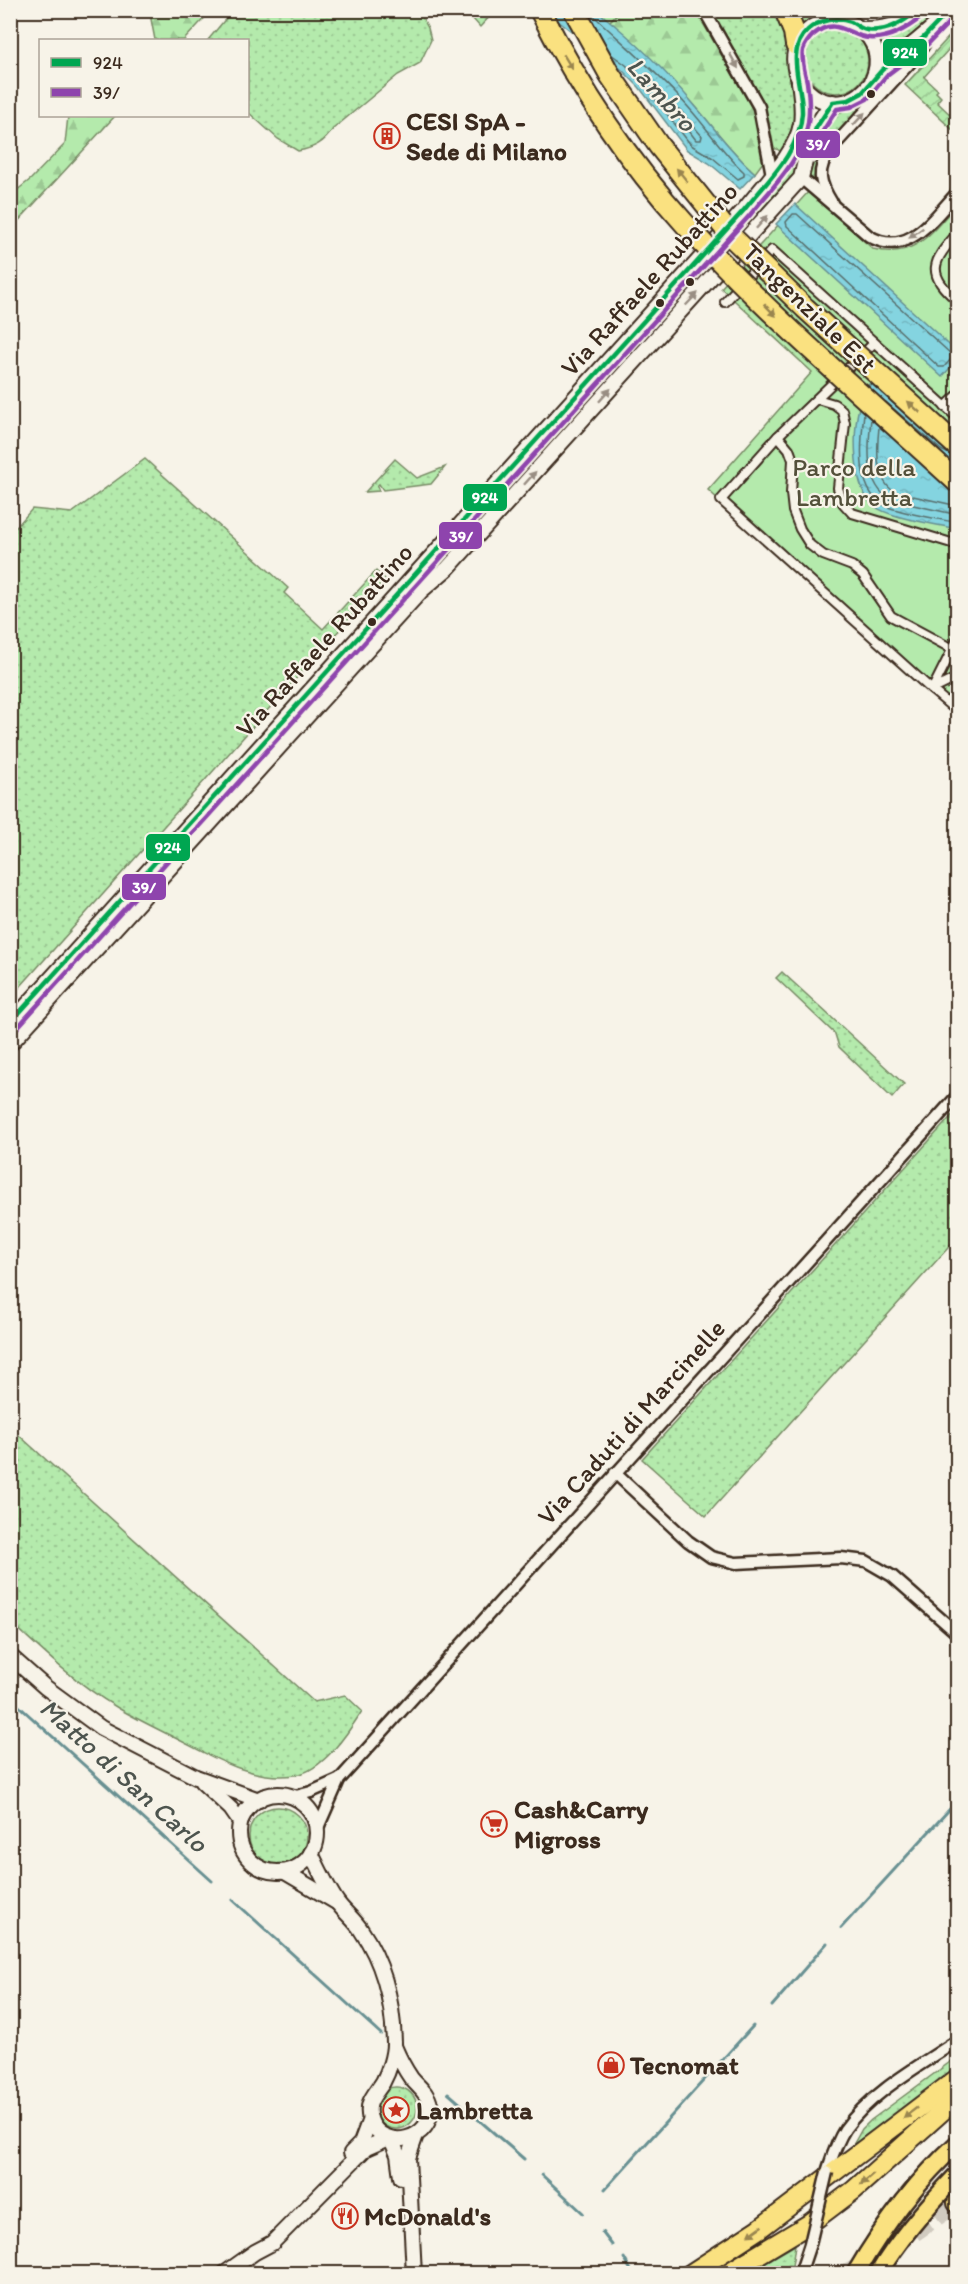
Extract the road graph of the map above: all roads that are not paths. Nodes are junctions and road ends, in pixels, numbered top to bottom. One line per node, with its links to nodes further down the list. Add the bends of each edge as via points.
1 (540, 10): 28 (highway, Tangenziale Est, one-way to 28, bridge, via 620,143 685,224 786,325)
2 (574, 10): 27 (highway, Tangenziale Est, one-way to 2, bridge, via 732,237 659,146 609,75)
3 (704, 10): 14 (street, one-way to 14, via 759,107)
4 (784, 10): 10 (highway)
5 (918, 10): 9 (street, via 902,23)
6 (951, 10): 8 (street)
7 (835, 15): 9 (street); 10 (street, via 806,31)
8 (936, 26): 11 (street); 17 (street, one-way to 8, via 821,179 824,159 918,54)
9 (863, 29): 11 (street, via 873,41 877,56)
10 (796, 45): 12 (street, Via Raffaele Rubattino, via 794,64)
11 (872, 81): 13 (street, via 854,99)
12 (799, 82): 13 (street, via 814,96); 14 (street, Via Raffaele Rubattino, via 798,135)
13 (833, 102): 15 (street, Via Raffaele Rubattino, via 811,135)
14 (772, 175): 35 (street, Via Raffaele Rubattino, via 702,259)
15 (801, 178): 17 (street); 36 (street, Via Raffaele Rubattino, one-way to 15)
16 (957, 192): 17 (street, one-way to 17, via 920,232 889,244 869,236)
17 (831, 203)
18 (957, 233): 20 (street, via 940,252 936,268 945,291)
19 (725, 302): 21 (street, via 772,250)
20 (957, 302)
21 (874, 343): 23 (street); 24 (street)
22 (957, 395): 24 (street)
23 (817, 399): 26 (street); 29 (street, via 842,410 845,423 838,488 852,513)
24 (945, 407): 25 (street)
25 (957, 418)
26 (778, 436): 31 (street, via 793,460 793,510 810,545 858,570 891,616); 33 (street, via 721,500)
27 (957, 447)
28 (957, 483)
29 (957, 545)
30 (957, 638): 31 (street)
31 (954, 650): 33 (street)
32 (957, 677): 33 (street)
33 (932, 690): 34 (street)
34 (957, 712)
35 (10, 1024)
36 (10, 1044)
37 (957, 1095): 38 (street, Via Caduti di Marcinelle)
38 (615, 1473): 39 (street, via 688,1541 711,1557 736,1563 841,1558 866,1562 892,1576); 42 (street, Via Caduti di Marcinelle)
39 (957, 1634)
40 (10, 1656): 41 (street, via 101,1728)
41 (196, 1777): 44 (street); 45 (street, via 222,1799)
42 (339, 1780): 43 (street, Via Caduti di Marcinelle); 46 (street, Via Caduti di Marcinelle)
43 (292, 1797): 44 (street, via 275,1795); 46 (street, via 308,1808)
44 (259, 1800): 45 (street, via 247,1809)
45 (240, 1822): 48 (street, via 240,1840 249,1859 266,1870)
46 (317, 1830): 47 (street)
47 (311, 1853): 48 (street, via 298,1867); 49 (street)
48 (285, 1872): 49 (street)
49 (338, 1903): 51 (street, via 360,1927 377,1959 387,1993)
50 (957, 2040): 69 (street, bridge, via 880,2094 840,2139 827,2172)
51 (394, 2046): 53 (street); 54 (street)
52 (957, 2078): 67 (highway, one-way to 67, via 759,2229)
53 (414, 2081): 54 (street, via 398,2079); 59 (street, via 427,2097 430,2111 426,2125)
54 (382, 2084): 57 (street, via 371,2099)
55 (957, 2097): 58 (highway)
56 (957, 2104): 58 (highway)
57 (370, 2119): 60 (street, via 377,2131); 63 (street, via 360,2143)
58 (924, 2128): 68 (highway, one-way to 68, via 827,2210)
59 (416, 2135): 60 (street, via 404,2140); 66 (street, via 408,2158)
60 (390, 2138): 63 (street, via 366,2148 272,2243); 65 (street, via 400,2172)
61 (957, 2143): 70 (main road, via 890,2219)
62 (957, 2174): 71 (main road, via 890,2252)
63 (255, 2252): 64 (street)
64 (224, 2274)
65 (405, 2274)
66 (414, 2274)
67 (690, 2274)
68 (726, 2274)
69 (800, 2274)
70 (855, 2274)
71 (878, 2274)

